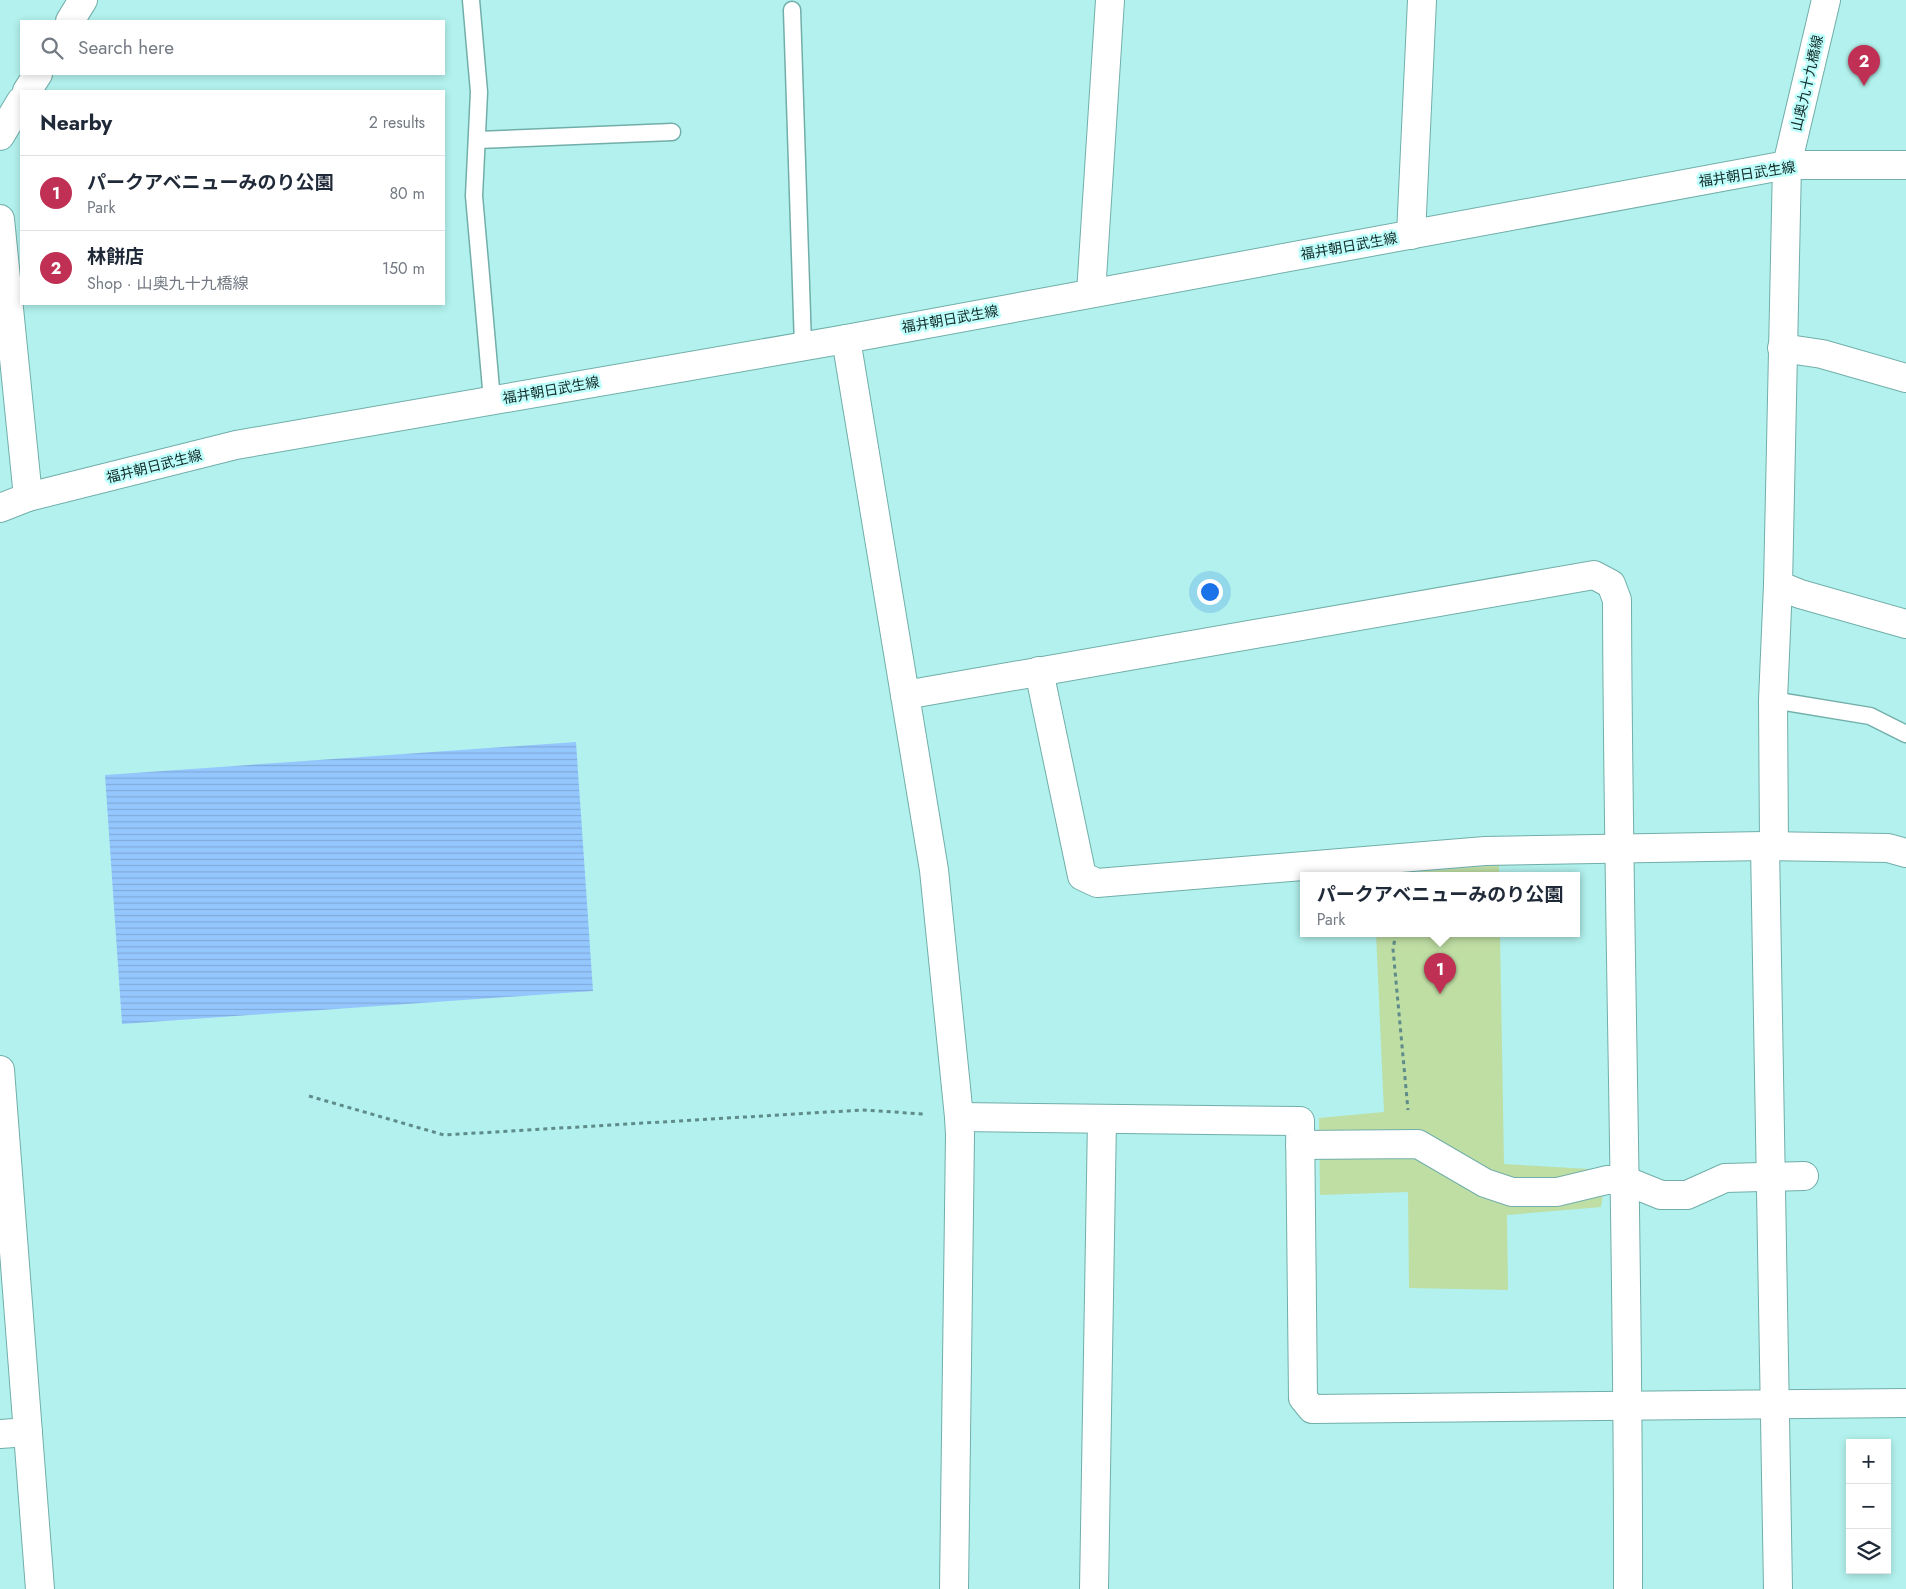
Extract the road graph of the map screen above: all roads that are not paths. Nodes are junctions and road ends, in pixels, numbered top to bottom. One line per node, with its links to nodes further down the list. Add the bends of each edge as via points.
1 (83, 0): 7 (street)
2 (471, 0): 13 (lane, via 479,92)
3 (1110, 0): 18 (street)
4 (1422, 0): 17 (street)
5 (1826, 0): 15 (street, 山奥九十九橋線)
6 (792, 10): 20 (lane)
7 (71, 20)
8 (37, 75): 9 (street)
9 (28, 90)
10 (20, 103): 12 (street)
11 (672, 132): 13 (lane)
12 (0, 136)
13 (477, 140): 23 (lane, via 474,196)
14 (1906, 164): 15 (street, 福井朝日武生線)
15 (1787, 165): 17 (street, 福井朝日武生線); 21 (street, 山奥九十九橋線)
16 (0, 219): 24 (street)
17 (1411, 235): 18 (street, 福井朝日武生線)
18 (1091, 293): 19 (street, 福井朝日武生線)
19 (846, 339): 20 (street, 福井朝日武生線); 29 (street)
20 (803, 346): 23 (street, 福井朝日武生線)
21 (1782, 348): 22 (street, via 1822,354); 26 (street, 山奥九十九橋線)
22 (1906, 378)
23 (492, 400): 24 (street, 福井朝日武生線, via 236,445)
24 (28, 497): 25 (street, 福井朝日武生線)
25 (0, 508)
26 (1778, 585): 27 (street); 30 (street, 山奥九十九橋線)
27 (1906, 624)
28 (1039, 672): 29 (street); 33 (street, via 1082,876 1096,883 1485,851); 33 (street, via 1594,575 1611,584 1617,600)
29 (905, 695): 36 (street, via 934,870)
30 (1773, 700): 31 (lane, via 1870,716); 32 (street, 山奥九十九橋線)
31 (1906, 734)
32 (1770, 846): 33 (street); 34 (street, via 1888,848); 39 (street, 山奥九十九橋線)
33 (1618, 849): 41 (street)
34 (1906, 853)
35 (0, 1070): 45 (street)
36 (959, 1117): 37 (street); 48 (street)
37 (1102, 1119): 38 (street, via 1300,1122); 49 (street)
38 (1300, 1145): 41 (street, via 1418,1144 1485,1183 1512,1192 1557,1192 1607,1180); 44 (street, via 1303,1398 1312,1409)
39 (1771, 1176): 40 (street); 41 (street, via 1725,1178 1687,1195 1662,1195); 43 (street, 山奥九十九橋線)
40 (1804, 1176)
41 (1624, 1180): 44 (street)
42 (1906, 1403): 43 (street)
43 (1775, 1405): 44 (street); 51 (street, 山奥九十九橋線)
44 (1628, 1406): 50 (street)
45 (28, 1432): 46 (street); 47 (street)
46 (0, 1434)
47 (40, 1589)
48 (954, 1589)
49 (1094, 1589)
50 (1628, 1589)
51 (1778, 1589)

